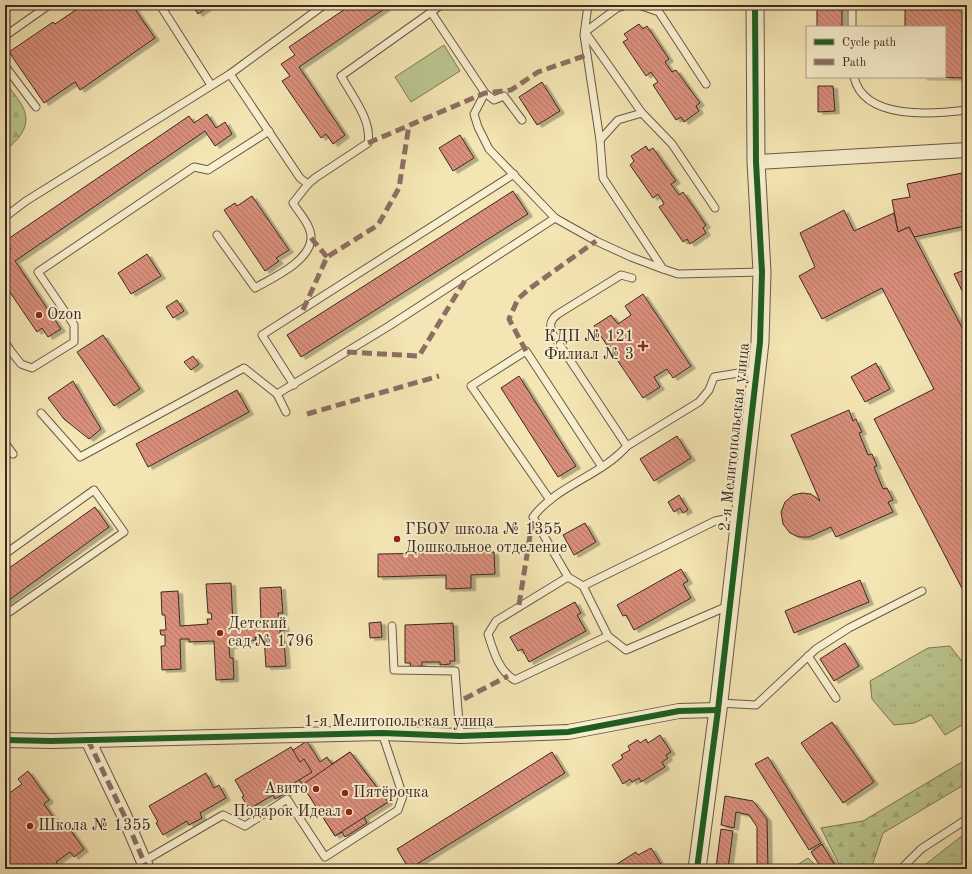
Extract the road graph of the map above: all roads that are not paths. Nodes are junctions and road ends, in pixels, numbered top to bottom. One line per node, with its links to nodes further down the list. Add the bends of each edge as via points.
1 (49, 5): 13 (lane)
2 (160, 5): 18 (lane)
3 (324, 5): 15 (lane)
4 (441, 5): 10 (lane)
5 (588, 5): 12 (lane)
6 (627, 5): 12 (lane, via 617,8)
7 (639, 5): 17 (lane, via 659,12)
8 (755, 5): 27 (street, 2-я Мелитопольская улица)
9 (852, 5): 11 (lane)
10 (431, 12): 19 (lane); 29 (lane, via 341,76 367,124 370,132 368,143)
11 (852, 26)
12 (585, 32): 22 (lane); 25 (lane)
13 (5, 36)
14 (5, 66): 20 (lane)
15 (230, 74): 18 (lane); 24 (lane)
16 (854, 78): 21 (lane, via 856,85 869,101 898,111 934,114)
17 (706, 84)
18 (211, 86): 31 (lane, via 26,201)
19 (485, 93): 23 (lane, via 494,100 504,96); 28 (lane, via 474,114 478,127 489,149)
20 (36, 107)
21 (967, 110)
22 (642, 114): 25 (lane, via 618,120); 30 (lane, via 672,144)
23 (522, 120)
24 (269, 131): 29 (lane, via 300,178); 38 (lane, via 208,170 194,167 38,272 74,325 74,342 32,368 21,364)
25 (600, 140): 34 (lane, via 603,178)
26 (967, 150): 27 (street)
27 (756, 162): 35 (street, 2-я Мелитопольская улица)
28 (514, 174): 32 (lane); 40 (lane, via 262,335)
29 (308, 184): 33 (lane, via 293,203 308,227 311,238 307,250 297,262 254,288)
30 (715, 208)
31 (5, 218)
32 (555, 218): 34 (lane, via 624,254); 40 (lane, via 441,294)
33 (217, 234)
34 (663, 269): 35 (lane, via 678,274)
35 (762, 272): 39 (street, 2-я Мелитопольская улица)
36 (632, 278): 45 (lane, via 621,275 558,314 551,321 550,327)
37 (5, 342): 38 (lane)
38 (8, 352)
39 (757, 370): 45 (lane, via 714,376 709,390 699,402); 49 (street, 2-я Мелитопольская улица)
40 (294, 385): 41 (lane)
41 (277, 394): 42 (lane); 43 (lane, via 244,368 80,457)
42 (286, 412)
43 (41, 413)
44 (5, 443): 46 (lane)
45 (627, 446): 47 (lane)
46 (13, 454)
47 (602, 467): 48 (lane); 48 (lane, via 526,351 471,386)
48 (550, 500): 51 (lane, via 542,505 533,517)
49 (740, 516): 52 (lane, via 715,521); 54 (street, 2-я Мелитопольская улица)
50 (5, 554): 55 (lane, via 94,490 124,532)
51 (568, 577): 52 (lane); 57 (lane, via 496,621 488,634 494,652 508,676 515,680 529,675)
52 (583, 586): 57 (lane)
53 (922, 591): 58 (lane, via 849,628)
54 (728, 606): 57 (lane, via 626,650); 60 (street, 2-я Мелитопольская улица)
55 (5, 615)
56 (392, 626): 62 (lane, via 394,670 455,671)
57 (608, 636)
58 (808, 656): 59 (lane); 60 (lane, via 756,705)
59 (836, 698)
60 (718, 707): 62 (street, 1-я Мелитопольская улица, via 679,711 568,732); 67 (street, 2-я Мелитопольская улица)
61 (382, 733): 62 (street, 1-я Мелитопольская улица); 64 (street, 1-я Мелитопольская улица); 66 (lane, via 403,796 398,810 325,857 287,799 245,826 223,815)
62 (460, 736)
63 (5, 740): 64 (street, 1-я Мелитопольская улица)
64 (88, 740): 66 (street)
65 (967, 819): 68 (lane, via 921,849)
66 (145, 865)
67 (697, 869)
68 (901, 869)

